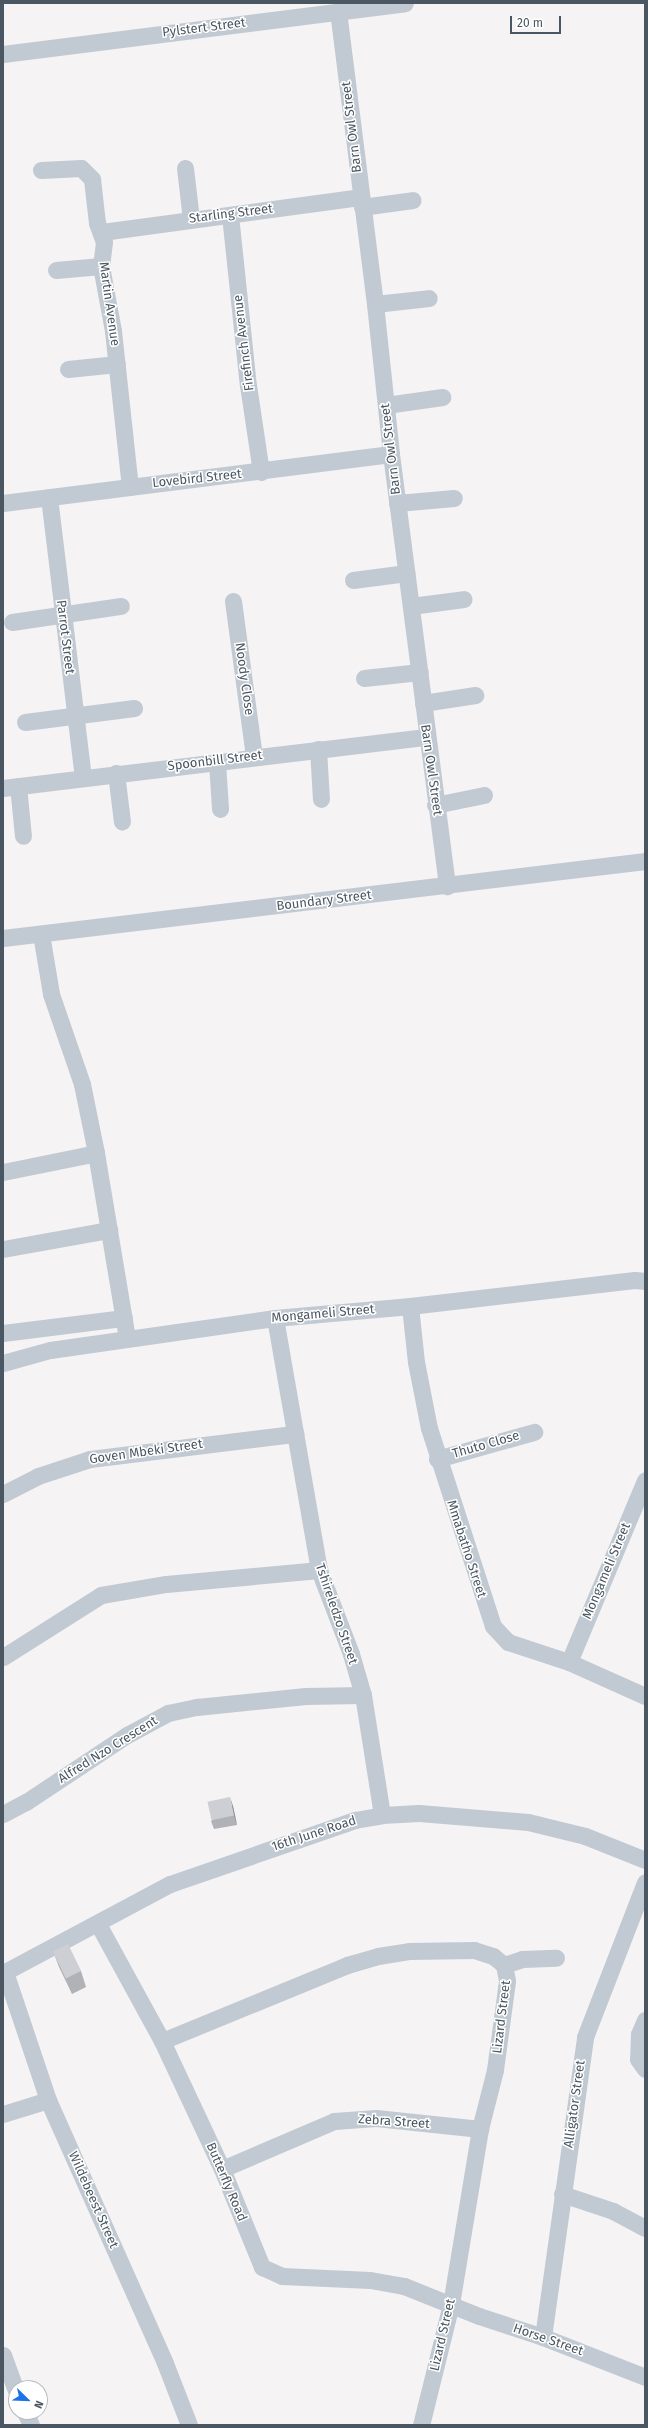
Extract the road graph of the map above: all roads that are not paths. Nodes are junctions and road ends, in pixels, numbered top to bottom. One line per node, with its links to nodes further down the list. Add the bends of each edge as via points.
1 (405, 3): 2 (street, Pylstert Street)
2 (338, 11): 3 (street, Pylstert Street); 7 (street, Barn Owl Street)
3 (3, 54)
4 (184, 168): 9 (street)
5 (41, 170): 10 (street, Martin Avenue, via 77,167 86,170 92,179 97,223)
6 (413, 200): 7 (street, Starling Street)
7 (361, 202): 8 (street, Starling Street); 14 (street, Barn Owl Street)
8 (230, 215): 9 (street, Starling Street); 20 (street, Firefinch Avenue, via 248,385)
9 (191, 219): 10 (street, Starling Street)
10 (102, 232): 11 (street, Martin Avenue, via 104,242)
11 (101, 266): 12 (street); 15 (street, Martin Avenue)
12 (56, 270)
13 (429, 298): 14 (street)
14 (375, 304): 18 (street, Barn Owl Street)
15 (117, 364): 16 (street); 21 (street, Martin Avenue)
16 (68, 369)
17 (442, 397): 18 (street)
18 (386, 405): 19 (street, Barn Owl Street)
19 (391, 454): 20 (street, Lovebird Street); 25 (street, Barn Owl Street)
20 (261, 472): 21 (street, Lovebird Street)
21 (130, 486): 22 (street, Lovebird Street)
22 (49, 497): 24 (street, Lovebird Street); 32 (street, Parrot Street)
23 (454, 498): 25 (street)
24 (3, 502)
25 (397, 503): 26 (street, Barn Owl Street)
26 (407, 573): 27 (street); 31 (street, Barn Owl Street)
27 (353, 580)
28 (464, 599): 31 (street)
29 (233, 601): 43 (street, Noody Close)
30 (121, 606): 32 (street)
31 (411, 606): 34 (street, Barn Owl Street)
32 (63, 616): 33 (street); 39 (street, Parrot Street)
33 (12, 622)
34 (420, 672): 35 (street); 37 (street, Barn Owl Street)
35 (364, 678)
36 (474, 695): 37 (street)
37 (422, 703): 41 (street, Barn Owl Street)
38 (134, 708): 39 (street)
39 (75, 715): 40 (street); 46 (street, Parrot Street)
40 (25, 722)
41 (426, 737): 42 (street, Spoonbill Street); 50 (street, Barn Owl Street)
42 (318, 749): 43 (street, Spoonbill Street); 49 (street)
43 (254, 756): 44 (street, Spoonbill Street)
44 (217, 762): 45 (street, Spoonbill Street); 51 (street)
45 (116, 773): 46 (street, Spoonbill Street); 52 (street)
46 (83, 777): 47 (street, Spoonbill Street)
47 (11, 787): 53 (street)
48 (484, 795): 50 (street)
49 (321, 799)
50 (436, 805): 55 (street, Barn Owl Street)
51 (220, 809)
52 (122, 822)
53 (23, 836)
54 (645, 861): 55 (street, Boundary Street)
55 (447, 886): 56 (street, Boundary Street)
56 (41, 934): 57 (street, Boundary Street); 58 (street, via 51,994 82,1084)
57 (3, 938)
58 (96, 1153): 59 (street); 60 (street)
59 (3, 1172)
60 (109, 1230): 61 (street); 64 (street)
61 (3, 1249)
62 (645, 1281): 63 (street, Mongameli Street, via 611,1282)
63 (410, 1306): 65 (street, Mongameli Street); 71 (street, Mmabatho Street, via 422,1400)
64 (124, 1318): 66 (street); 67 (street)
65 (275, 1318): 67 (street, Mongameli Street); 70 (street, Tshireledzo Street)
66 (3, 1334)
67 (128, 1338): 68 (street, Mongameli Street, via 50,1350)
68 (3, 1363)
69 (534, 1432): 71 (street, Thuto Close)
70 (295, 1434): 73 (street, Goven Mbeki Street, via 90,1459); 74 (street, Tshireledzo Street)
71 (437, 1459): 76 (street, Mmabatho Street, via 494,1626 508,1642)
72 (645, 1480): 76 (street, Mongameli Street)
73 (4, 1489)
74 (319, 1570): 75 (street, via 159,1585 101,1595); 77 (street, Tshireledzo Street, via 351,1654)
75 (3, 1657)
76 (569, 1662): 78 (street, Mmabatho Street)
77 (363, 1695): 79 (street, Alfred Nzo Crescent, via 305,1696 198,1707 168,1713); 80 (street, Tshireledzo Street)
78 (645, 1696)
79 (3, 1814)
80 (382, 1815): 81 (street, 16th June Road, via 419,1813 528,1822 585,1836); 83 (street, 16th June Road, via 356,1820 170,1884)
81 (645, 1860)
82 (645, 1882): 94 (street, Alligator Street, via 585,2037)
83 (98, 1924): 86 (street, 16th June Road); 88 (street, Butterfly Road)
84 (556, 1958): 85 (street, via 522,1959)
85 (504, 1965): 88 (street, Lizard Street, via 493,1956 474,1950 409,1951 378,1956 347,1964); 92 (street, Lizard Street, via 508,1976 495,2070)
86 (4, 1972): 90 (street, Wildebeest Street)
87 (645, 2020): 89 (street, via 640,2034 638,2059)
88 (162, 2041): 93 (street, Butterfly Road)
89 (645, 2069)
90 (48, 2100): 91 (street); 101 (street, Wildebeest Street, via 165,2362)
91 (3, 2114)
92 (480, 2129): 93 (street, Zebra Street, via 376,2118 334,2121); 96 (street, Lizard Street)
93 (222, 2170): 96 (street, Butterfly Road, via 258,2261 268,2272 282,2276 392,2284 420,2290)
94 (562, 2194): 95 (street, via 614,2211); 97 (street, Alligator Street)
95 (645, 2228)
96 (451, 2304): 97 (street, Horse Street); 102 (street, Lizard Street)
97 (543, 2337): 99 (street, Horse Street)
98 (3, 2355): 100 (street)
99 (645, 2376)
100 (12, 2380)
101 (189, 2425)
102 (421, 2425)

